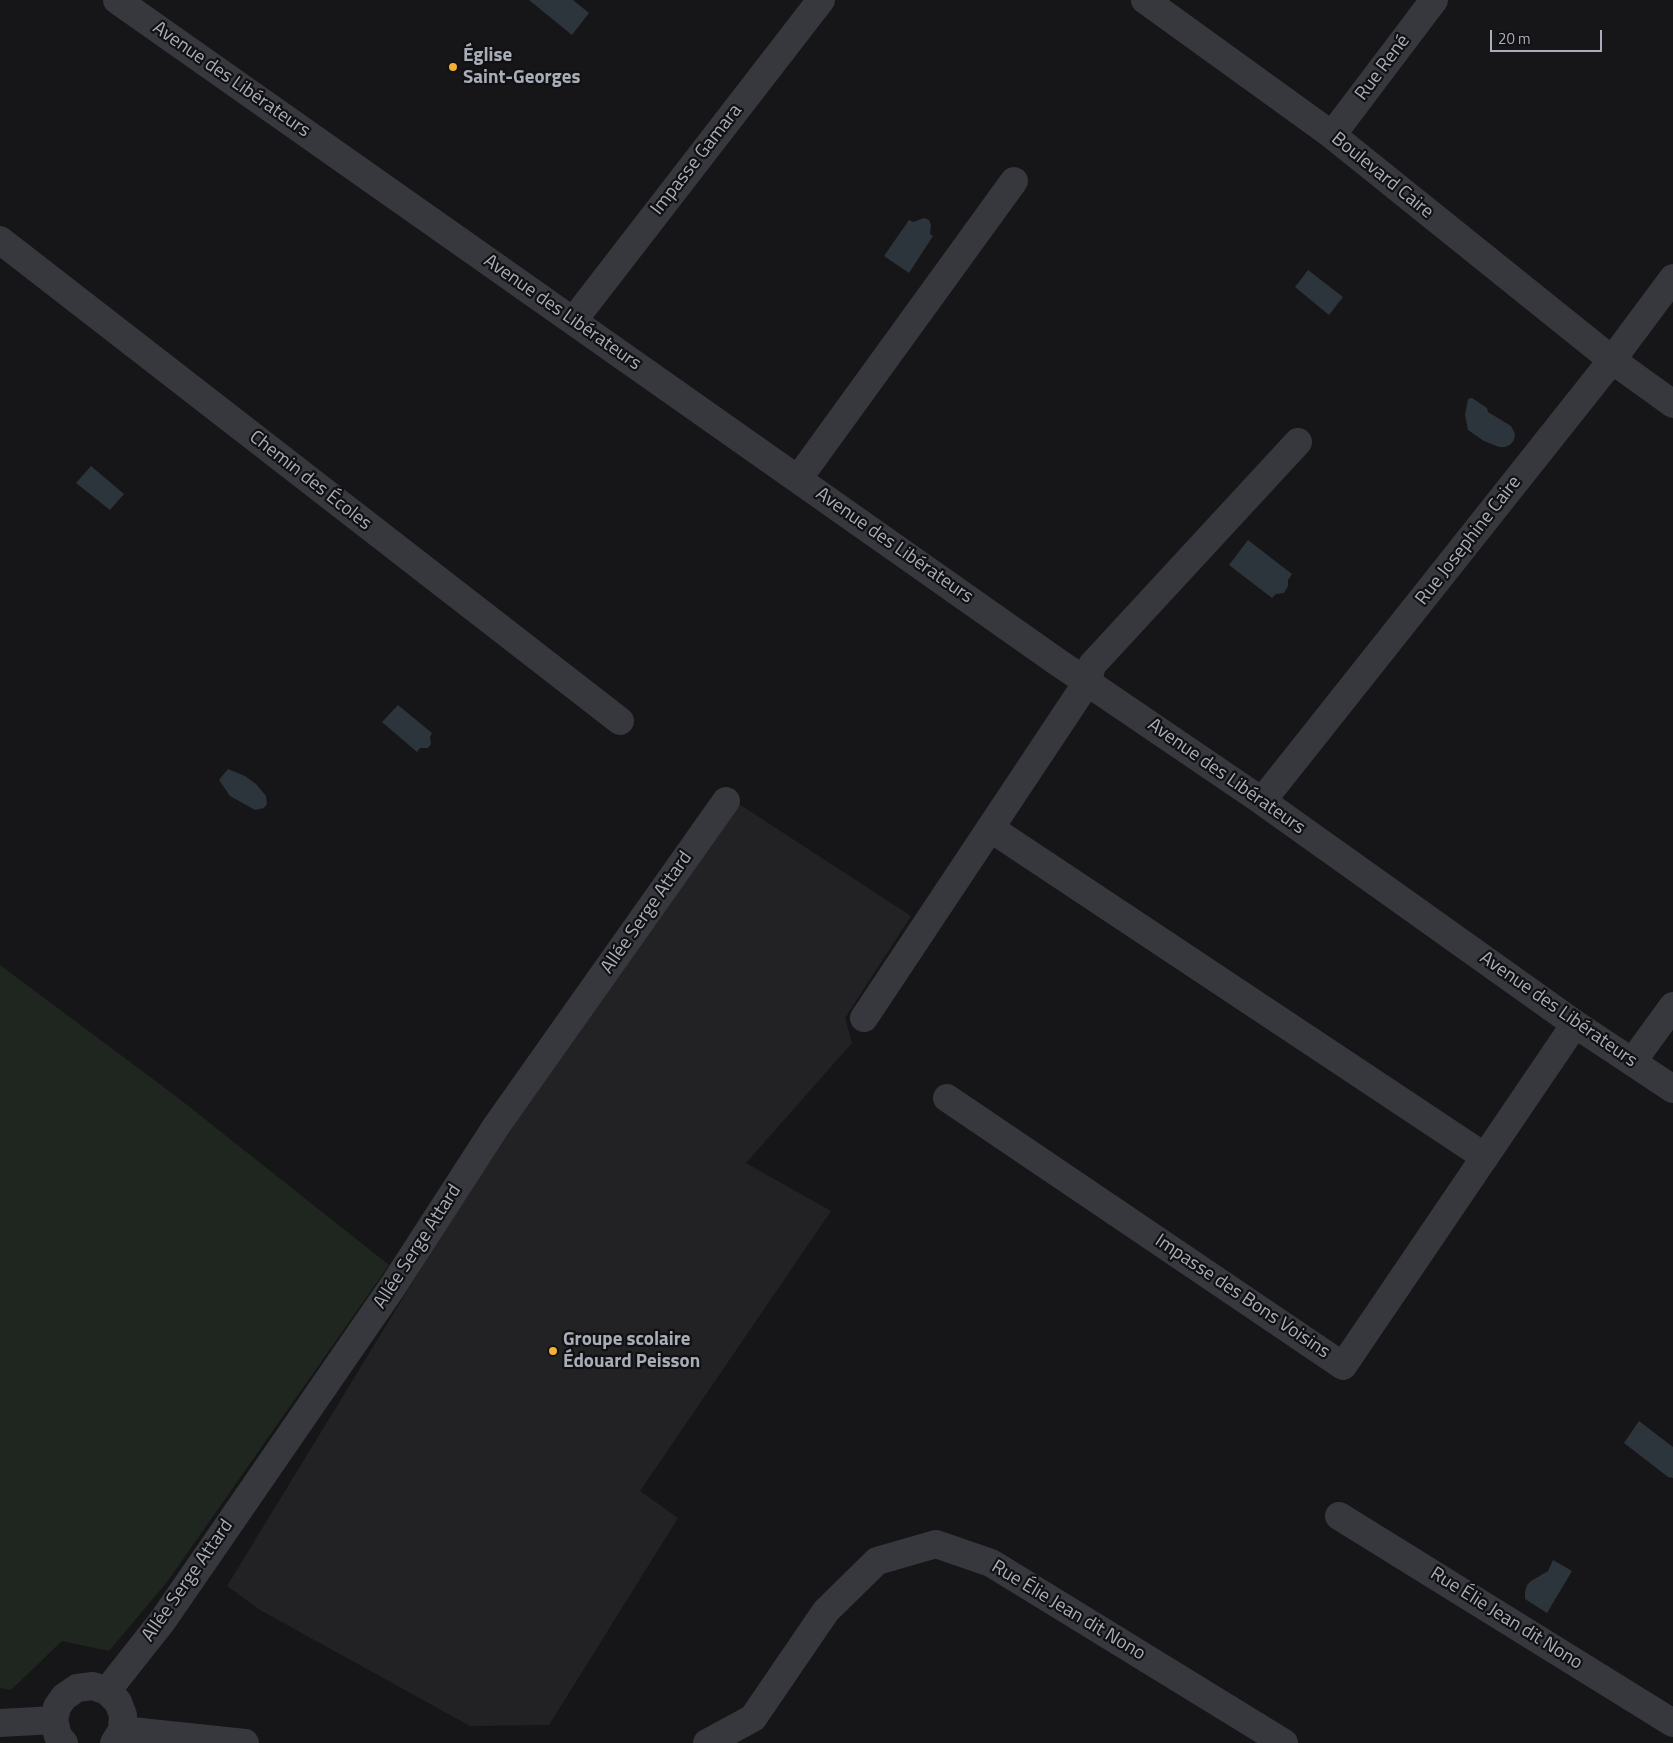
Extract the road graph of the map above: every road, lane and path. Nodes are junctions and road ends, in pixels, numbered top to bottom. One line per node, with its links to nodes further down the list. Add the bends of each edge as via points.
1 (117, 0): 9 (street, Avenue des Libérateurs)
2 (821, 0): 9 (street, Impasse Gamara)
3 (1145, 0): 5 (street, Boulevard Caire)
4 (1434, 0): 5 (street, Rue René)
5 (1332, 136): 10 (street, Boulevard Caire)
6 (1014, 181): 13 (street)
7 (0, 240): 15 (street, Chemin des Écoles)
8 (1673, 278): 10 (street, Rue Josephine Caire)
9 (573, 321): 13 (street, Avenue des Libérateurs)
10 (1612, 360): 11 (street, Boulevard Caire); 17 (street, Rue Josephine Caire)
11 (1673, 404)
12 (1298, 442): 14 (street, via 1092,665)
13 (798, 478): 14 (street, Avenue des Libérateurs)
14 (1088, 681): 17 (street, Avenue des Libérateurs); 18 (street)
15 (620, 721)
16 (726, 801): 27 (street, Allée Serge Attard, via 498,1125 393,1286 163,1620)
17 (1262, 802): 21 (street, Avenue des Libérateurs)
18 (990, 828): 20 (street); 25 (street)
19 (1673, 1006): 22 (street)
20 (864, 1018)
21 (1575, 1024): 22 (street, Avenue des Libérateurs); 25 (street, Impasse des Bons Voisins)
22 (1633, 1062): 23 (street, Avenue des Libérateurs)
23 (1673, 1089)
24 (947, 1098): 25 (street, Impasse des Bons Voisins, via 1344,1366)
25 (1486, 1157)
26 (1339, 1516): 29 (street, Rue Élie Jean dit Nono)
27 (107, 1691): 30 (street, via 93,1686 77,1688 64,1697 57,1707); 31 (street, via 118,1702 123,1715)
28 (0, 1723): 30 (street)
29 (1673, 1723)
30 (59, 1732)
31 (118, 1736): 32 (street)
32 (245, 1743)
33 (707, 1743): 34 (street, Rue Élie Jean dit Nono, via 754,1718 826,1611 877,1561 936,1544 991,1563)
34 (1284, 1743)

